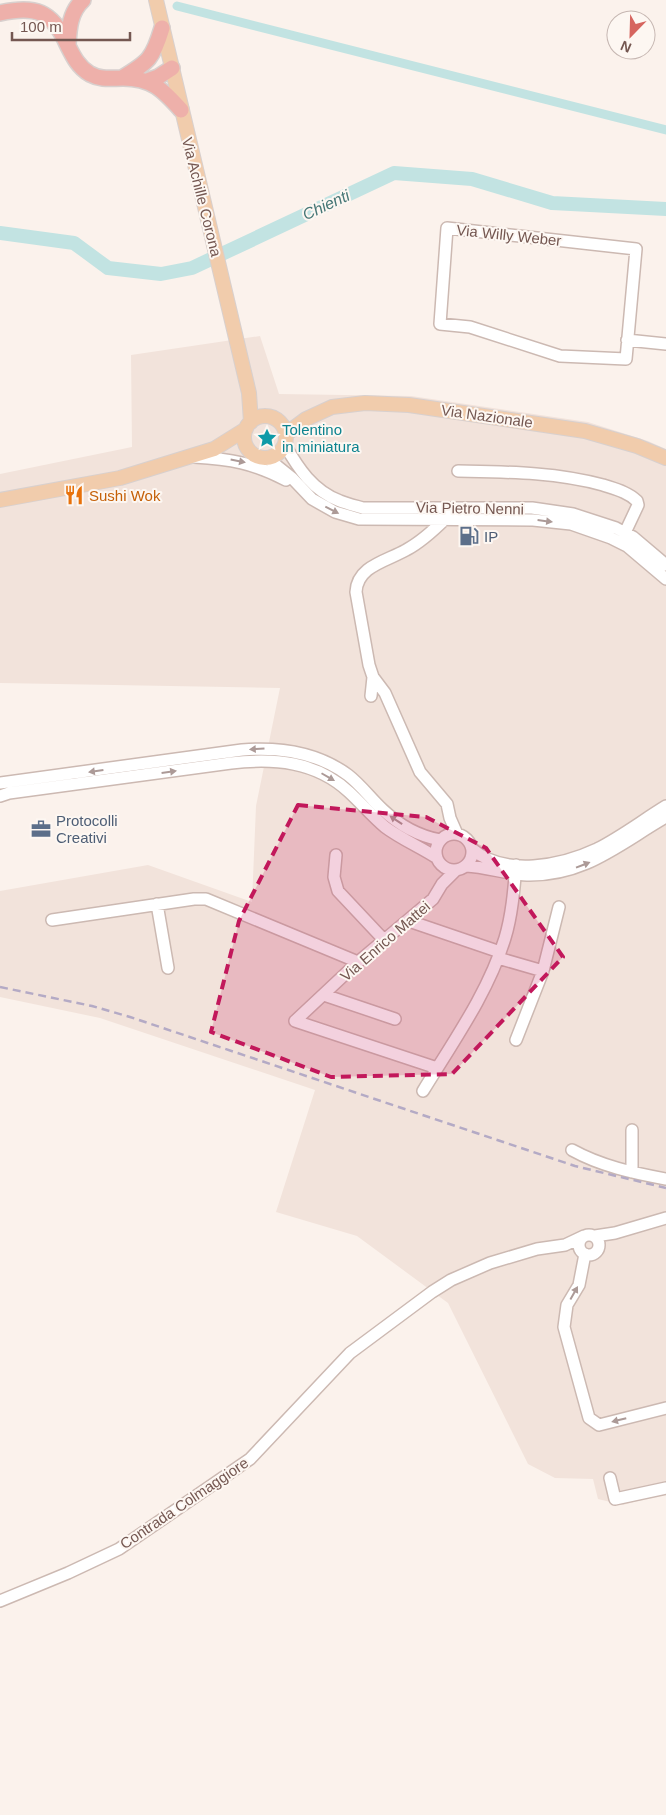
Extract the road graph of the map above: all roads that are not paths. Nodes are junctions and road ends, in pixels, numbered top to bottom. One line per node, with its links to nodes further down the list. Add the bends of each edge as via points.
1 (28, 0): 4 (highway)
2 (83, 0): 7 (highway, via 70,20)
3 (156, 0): 6 (main road, Via Achille Corona)
4 (0, 6)
5 (0, 13): 7 (highway, via 24,9 45,14 60,29)
6 (162, 28): 8 (highway); 9 (main road, Via Achille Corona)
7 (68, 46): 10 (highway, via 89,74 109,80)
8 (144, 65): 9 (highway); 10 (highway)
9 (172, 68): 11 (highway); 12 (main road, Via Achille Corona)
10 (122, 78): 11 (highway)
11 (147, 81): 12 (highway, via 163,91)
12 (181, 110): 15 (main road, Via Achille Corona)
13 (627, 340): 13 (street, Via Willy Weber, via 636,249 447,228 440,324 470,326 560,356 626,359); 14 (street)
14 (666, 344)
15 (248, 393): 16 (main road, Via Achille Corona); 18 (main road, Via Achille Corona)
16 (273, 418): 17 (main road, Via Nazionale); 18 (main road, via 256,418); 19 (main road, via 282,424)
17 (306, 419): 19 (main road, Via Nazionale); 24 (main road, Via Nazionale, via 347,404 409,405 585,430)
18 (248, 426): 20 (main road); 21 (main road, via 245,442)
19 (286, 440): 23 (main road, via 278,454); 28 (street, Via Pietro Nenni, via 300,471 318,488 339,501)
20 (214, 449): 21 (main road); 22 (main road)
21 (248, 449): 23 (main road, via 256,456)
22 (190, 456): 26 (street, one-way to 26, via 247,463); 27 (main road, via 120,478)
23 (267, 458): 26 (street, Via Pietro Nenni)
24 (666, 458)
25 (458, 471): 30 (street, via 545,474 584,480 632,496 638,505)
26 (304, 490): 28 (street, Via Pietro Nenni, one-way to 28, via 312,499 335,512 359,519)
27 (0, 500)
28 (394, 512): 29 (street, Via Pietro Nenni)
29 (446, 513): 30 (street, Via Pietro Nenni, via 532,508 574,514 616,528); 33 (street, via 428,535 407,550 375,564 360,576 356,584 360,622)
30 (623, 538): 31 (street, Via Pietro Nenni, via 633,537); 32 (street, Via Pietro Nenni, via 627,546)
31 (666, 565)
32 (666, 579)
33 (373, 677): 34 (street); 39 (street, via 385,693 420,772 447,804)
34 (371, 696)
35 (0, 783): 41 (street, one-way to 35, via 421,835 391,817 339,769 302,753 278,749 242,750)
36 (0, 796): 44 (street, one-way to 44, via 231,763 279,761 304,766 332,779 387,828)
37 (666, 806): 46 (street, via 597,849 569,860)
38 (666, 817): 46 (street, one-way to 38, via 537,874 572,869 600,858)
39 (450, 818): 40 (street); 41 (street)
40 (457, 834): 41 (street); 42 (street, via 467,839)
41 (442, 839): 44 (street, via 437,847)
42 (472, 849): 45 (street, via 472,856); 46 (street)
43 (336, 855): 52 (street, via 334,877 338,891)
44 (439, 860): 45 (street, via 446,868); 47 (street)
45 (461, 868): 46 (street); 47 (street, Via Enrico Mattei)
46 (515, 870): 53 (street, via 509,919)
47 (442, 884): 51 (street, Via Enrico Mattei, via 433,899)
48 (157, 904): 50 (street); 54 (street, via 206,899); 55 (street)
49 (559, 907): 56 (street)
50 (52, 920)
51 (409, 921): 52 (street, Via Enrico Mattei); 53 (street)
52 (385, 941): 54 (street, Via Enrico Mattei)
53 (499, 955): 56 (street); 60 (street, via 480,997)
54 (358, 962): 57 (street, Via Enrico Mattei)
55 (168, 968)
56 (543, 971): 59 (street)
57 (324, 995): 58 (street, Via Enrico Mattei); 60 (street, Via Enrico Mattei, via 295,1021)
58 (395, 1019)
59 (516, 1040)
60 (437, 1068): 61 (street)
61 (423, 1091)
62 (632, 1130): 64 (street)
63 (572, 1150): 64 (street, via 592,1160)
64 (632, 1172): 65 (street)
65 (666, 1179)
66 (666, 1218): 67 (street)
67 (593, 1239): 68 (street); 69 (street, via 579,1245); 69 (street, via 595,1253)
68 (565, 1245): 69 (street); 73 (street, Contrada Colmaggiore, via 537,1249 490,1263 434,1290 350,1353 250,1459 235,1470 119,1549)
69 (584, 1253): 70 (street, one-way to 69, via 599,1425 589,1418 564,1327 567,1305 579,1284)
70 (666, 1408)
71 (610, 1478): 72 (street, via 615,1499)
72 (666, 1488)
73 (0, 1601)

